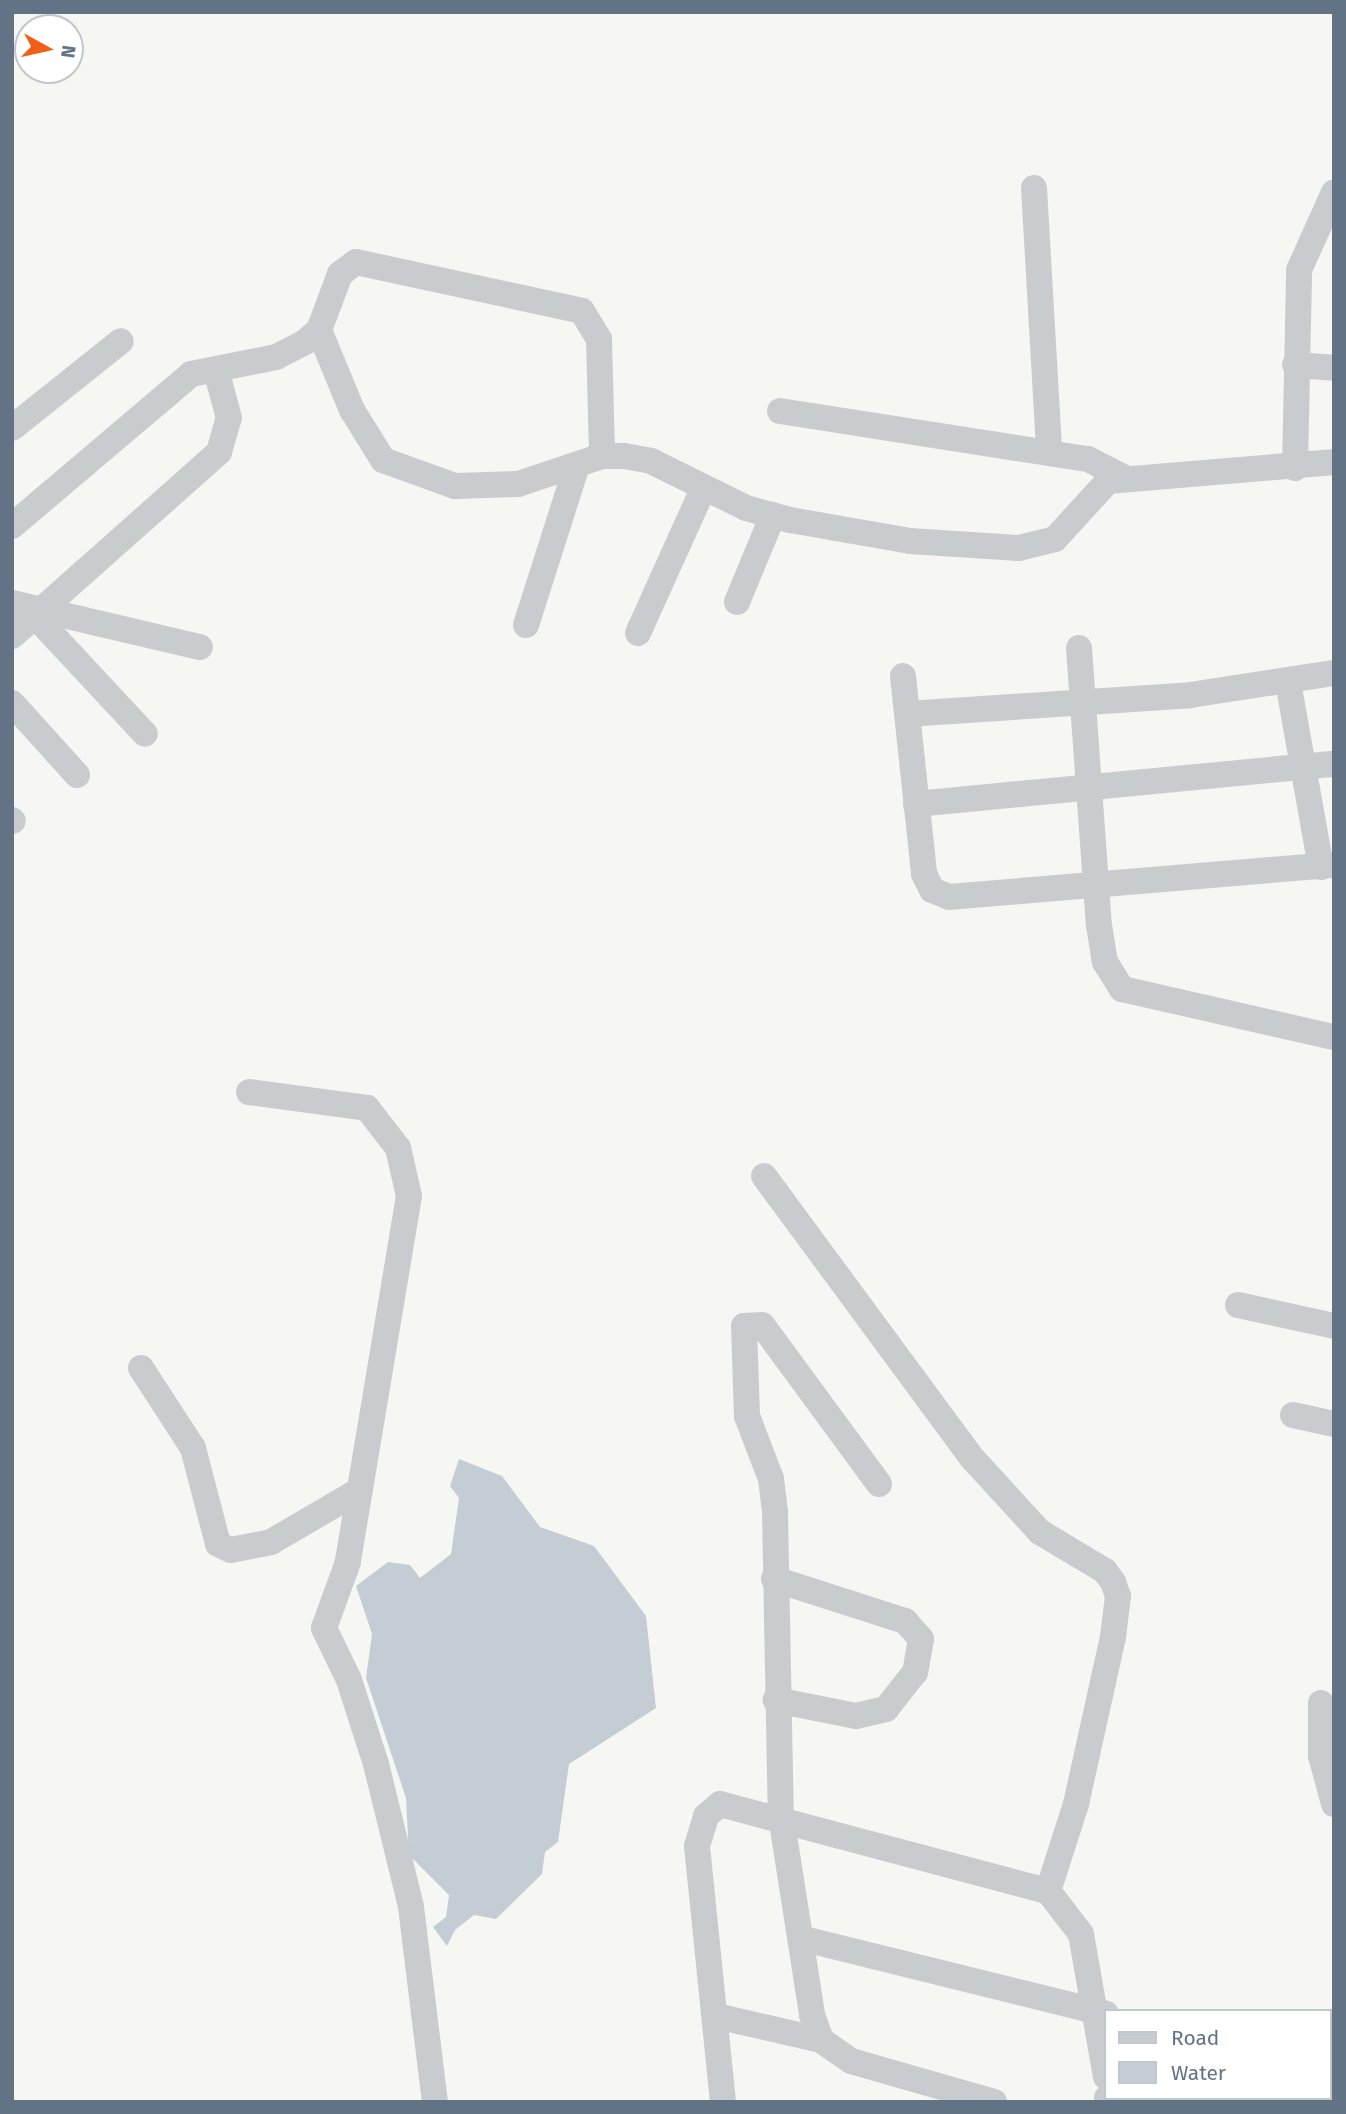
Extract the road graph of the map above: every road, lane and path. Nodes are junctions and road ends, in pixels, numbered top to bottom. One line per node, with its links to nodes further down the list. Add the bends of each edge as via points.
1 (1034, 188): 10 (street)
2 (1334, 192): 5 (street, via 1299,270)
3 (319, 330): 7 (street, via 276,357); 11 (street, via 340,274 365,261 582,311 599,339); 13 (street, via 357,419 383,460 454,486 518,484)
4 (121, 341): 9 (street)
5 (1295, 365): 6 (street); 14 (street)
6 (1334, 368)
7 (226, 369): 18 (street, via 179,382); 20 (street, via 229,418 219,452)
8 (780, 411): 10 (street)
9 (12, 428)
10 (1049, 452): 15 (street, via 1088,459)
11 (602, 456): 13 (street); 16 (street, via 651,461)
12 (1334, 462): 14 (street)
13 (577, 465): 21 (street)
14 (1295, 468): 15 (street)
15 (1126, 479): 17 (street, via 1096,488 1070,523 1042,546 910,541)
16 (703, 489): 17 (street); 22 (street)
17 (773, 515): 19 (street)
18 (12, 526)
19 (737, 602)
20 (30, 610): 23 (street); 24 (street); 32 (street)
21 (526, 625)
22 (638, 633)
23 (12, 636)
24 (200, 647)
25 (1079, 648): 29 (street)
26 (1334, 673): 28 (street)
27 (903, 676): 31 (street)
28 (1288, 682): 29 (street); 34 (street)
29 (1084, 702): 31 (street); 36 (street)
30 (12, 703): 35 (street)
31 (907, 714): 37 (street)
32 (145, 734)
33 (1334, 764): 34 (street)
34 (1304, 769): 36 (street); 38 (street)
35 (77, 775)
36 (1088, 791): 37 (street); 39 (street)
37 (916, 804): 39 (street, via 924,874 932,890 949,897)
38 (1327, 866): 39 (street)
39 (1095, 884): 40 (street, via 1105,962 1122,989)
40 (1334, 1037)
41 (249, 1092): 49 (street, via 367,1108 398,1148 409,1196)
42 (764, 1175): 55 (street, via 973,1459 1040,1532 1105,1571 1113,1582 1118,1596 1113,1637 1076,1804)
43 (1238, 1306): 44 (street)
44 (1334, 1326)
45 (141, 1368): 49 (street, via 193,1448 218,1544 231,1550 271,1542)
46 (1293, 1415): 47 (street)
47 (1334, 1424)
48 (879, 1485): 50 (street, via 762,1325 744,1326 747,1416 771,1479)
49 (360, 1490): 62 (street, via 348,1562 324,1628 349,1680 376,1764 411,1906)
50 (774, 1579): 51 (street); 51 (street, via 905,1621 917,1627 921,1639 915,1672 901,1696 878,1712 856,1716)
51 (776, 1700): 54 (street)
52 (1321, 1703): 53 (street, via 1321,1756)
53 (1334, 1804)
54 (781, 1816): 55 (street); 56 (street); 58 (street, via 720,1804 706,1816 698,1846)
55 (1048, 1891): 57 (street, via 1081,1934)
56 (800, 1938): 57 (street); 59 (street)
57 (1102, 2014): 60 (street)
58 (716, 2016): 59 (street); 63 (street)
59 (821, 2040): 61 (street, via 851,2060)
60 (1104, 2046)
61 (942, 2095): 64 (street)
62 (435, 2102)
63 (723, 2102)
64 (994, 2102)

